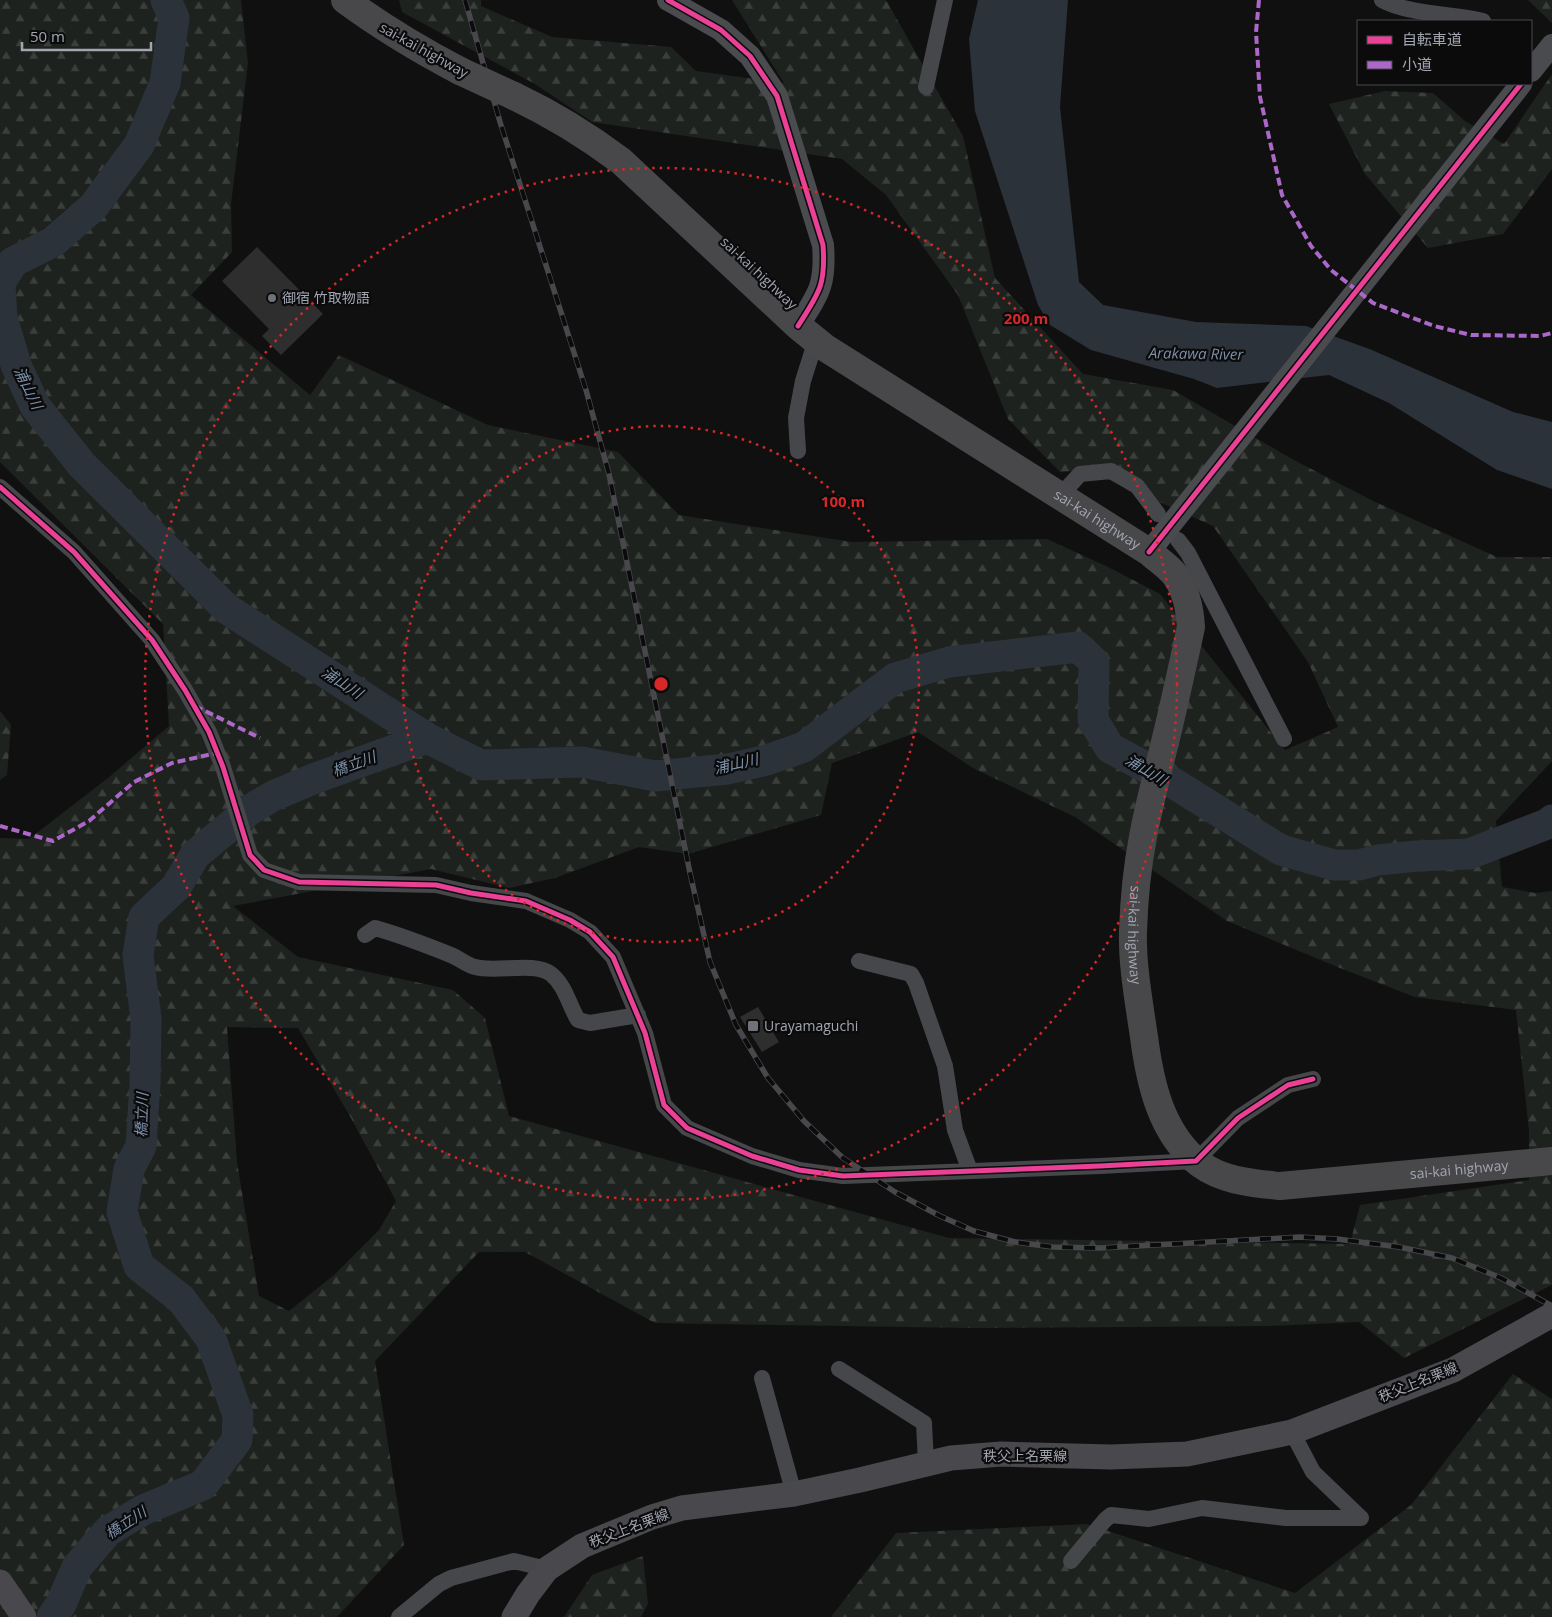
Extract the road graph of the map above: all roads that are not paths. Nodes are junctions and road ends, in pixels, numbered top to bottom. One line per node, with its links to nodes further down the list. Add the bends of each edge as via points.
1 (345, 0): 10 (highway, sai-kai highway, bridge, via 414,47 553,115 592,139 621,160)
2 (668, 0): 10 (street, via 721,30 750,56 777,96 823,252 822,284)
3 (945, 0): 9 (street)
4 (1382, 0): 5 (street, via 1393,6)
5 (1479, 20)
6 (1552, 45): 7 (street)
7 (1532, 70)
8 (1520, 85): 16 (street)
9 (926, 87)
10 (807, 333): 11 (street, via 796,418); 13 (highway, sai-kai highway)
11 (798, 451)
12 (0, 487): 20 (street, via 74,552 152,640 209,732 250,855 264,870 299,882 436,885 526,901 590,932 613,957)
13 (1060, 496): 14 (street, via 1080,474 1111,471 1137,486); 16 (highway, sai-kai highway)
14 (1158, 514)
15 (1178, 540): 17 (street, via 1188,553)
16 (1148, 552): 22 (highway, sai-kai highway, via 1175,575 1190,610 1191,627 1143,837 1133,933 1136,973 1146,1058 1154,1093 1167,1125)
17 (1284, 739)
18 (365, 935): 20 (street, via 374,928 387,931 474,967 542,970 562,986 578,1020 590,1023)
19 (859, 961): 24 (street, via 911,974 916,983 945,1066 955,1130)
20 (638, 1015): 24 (street, via 664,1105 687,1128 752,1156 799,1170 843,1176)
21 (1313, 1079): 22 (street, via 1288,1085 1238,1118)
22 (1196, 1161): 23 (highway, sai-kai highway, via 1232,1179 1280,1186); 24 (street)
23 (1552, 1161)
24 (970, 1171)
25 (1542, 1320): 28 (main road, 秩父上名栗線, via 1453,1370)
26 (839, 1369): 29 (street, via 924,1422)
27 (762, 1378): 30 (street)
28 (1292, 1432): 29 (main road, 秩父上名栗線, via 1187,1454 1111,1457 1001,1454 952,1458); 31 (street, via 1313,1472 1361,1518 1286,1518 1202,1508 1148,1519 1111,1516)
29 (926, 1464): 30 (main road, 秩父上名栗線)
30 (794, 1494): 32 (main road, 秩父上名栗線, via 682,1508 652,1517 582,1546)
31 (1071, 1560)
32 (547, 1569): 35 (street, via 514,1561 451,1578); 36 (main road, 秩父上名栗線)
33 (0, 1582): 34 (main road)
34 (24, 1617)
35 (399, 1617)
36 (514, 1617)

